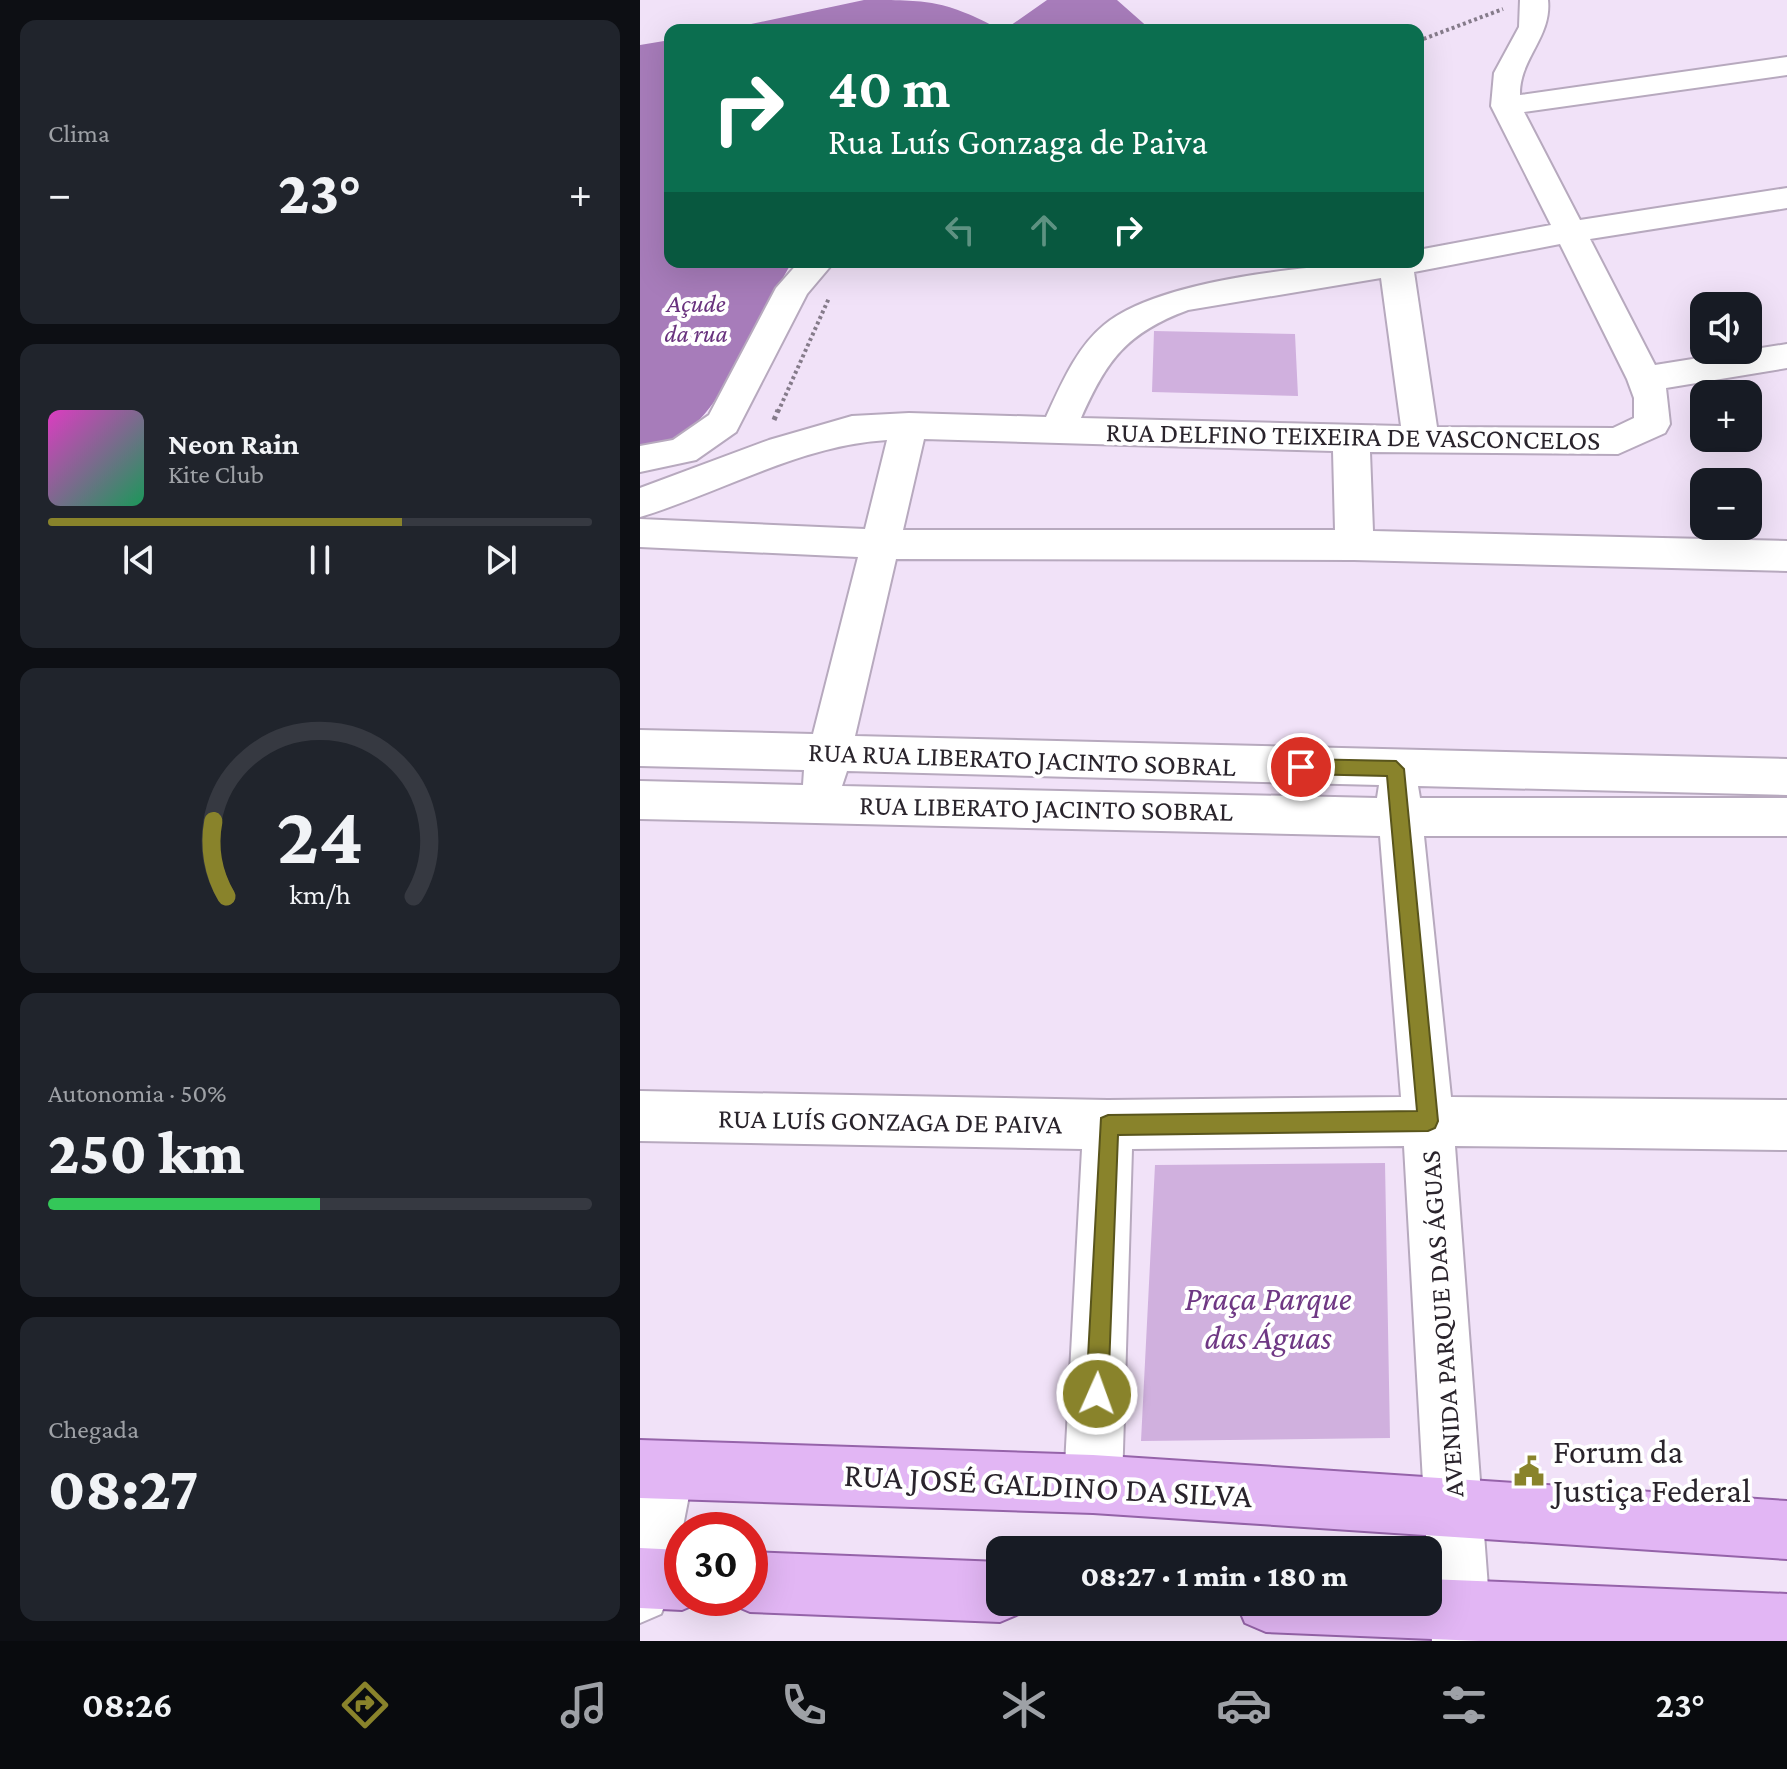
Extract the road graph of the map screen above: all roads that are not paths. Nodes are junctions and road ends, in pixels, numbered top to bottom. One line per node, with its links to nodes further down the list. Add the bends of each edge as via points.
1 (1524, 3): 3 (street, via 1534,24 1504,77)
2 (1787, 66): 3 (street)
3 (1506, 106): 5 (street)
4 (1787, 198): 5 (street)
5 (1570, 232): 6 (street); 11 (street)
6 (1424, 260)
7 (812, 268): 16 (street, via 793,288 723,423 683,451)
8 (1378, 268): 13 (street, via 1182,300 1151,310 1101,346)
9 (1409, 268): 15 (street)
10 (1787, 356): 11 (street)
11 (1645, 379): 15 (street, RUA DELFINO TEIXEIRA DE VASCONCELOS, via 1652,424 1618,441)
12 (909, 426): 13 (street, RUA DELFINO TEIXEIRA DE VASCONCELOS); 17 (street, RUA DELFINO TEIXEIRA DE VASCONCELOS, via 852,429 782,449); 19 (street)
13 (1058, 429): 14 (street, RUA DELFINO TEIXEIRA DE VASCONCELOS)
14 (1351, 439): 15 (street, RUA DELFINO TEIXEIRA DE VASCONCELOS); 20 (street)
15 (1421, 440)
16 (640, 459)
17 (640, 503)
18 (640, 533): 19 (street)
19 (882, 544): 20 (street); 23 (street)
20 (1354, 545): 21 (street)
21 (1787, 556)
22 (640, 748): 23 (street, RUA RUA LIBERATO JACINTO SOBRAL)
23 (829, 754): 24 (street, RUA RUA LIBERATO JACINTO SOBRAL); 27 (street)
24 (1396, 769): 25 (street, RUA RUA LIBERATO JACINTO SOBRAL); 28 (street, AVENIDA PARQUE DAS ÁGUAS)
25 (1787, 777)
26 (640, 800): 27 (street, RUA LIBERATO JACINTO SOBRAL)
27 (819, 803): 28 (street, RUA LIBERATO JACINTO SOBRAL)
28 (1400, 817): 29 (street, RUA LIBERATO JACINTO SOBRAL); 31 (street, AVENIDA PARQUE DAS ÁGUAS)
29 (1787, 817)
30 (640, 1116): 32 (street, RUA LUÍS GONZAGA DE PAIVA)
31 (1428, 1121): 32 (street, RUA LUÍS GONZAGA DE PAIVA); 33 (street, RUA LUÍS GONZAGA DE PAIVA); 36 (street, AVENIDA PARQUE DAS ÁGUAS)
32 (1108, 1125): 35 (street)
33 (1787, 1125)
34 (653, 1469): 35 (main road, RUA JOSÉ GALDINO DA SILVA); 38 (street)
35 (1093, 1484): 36 (main road, RUA JOSÉ GALDINO DA SILVA)
36 (1456, 1509): 37 (main road, RUA JOSÉ GALDINO DA SILVA); 43 (street, AVENIDA PARQUE DAS ÁGUAS)
37 (1787, 1530)
38 (651, 1582)
39 (768, 1583): 40 (main road)
40 (986, 1591)
41 (1385, 1616): 43 (main road)
42 (1787, 1624): 43 (main road)
43 (1461, 1625)

